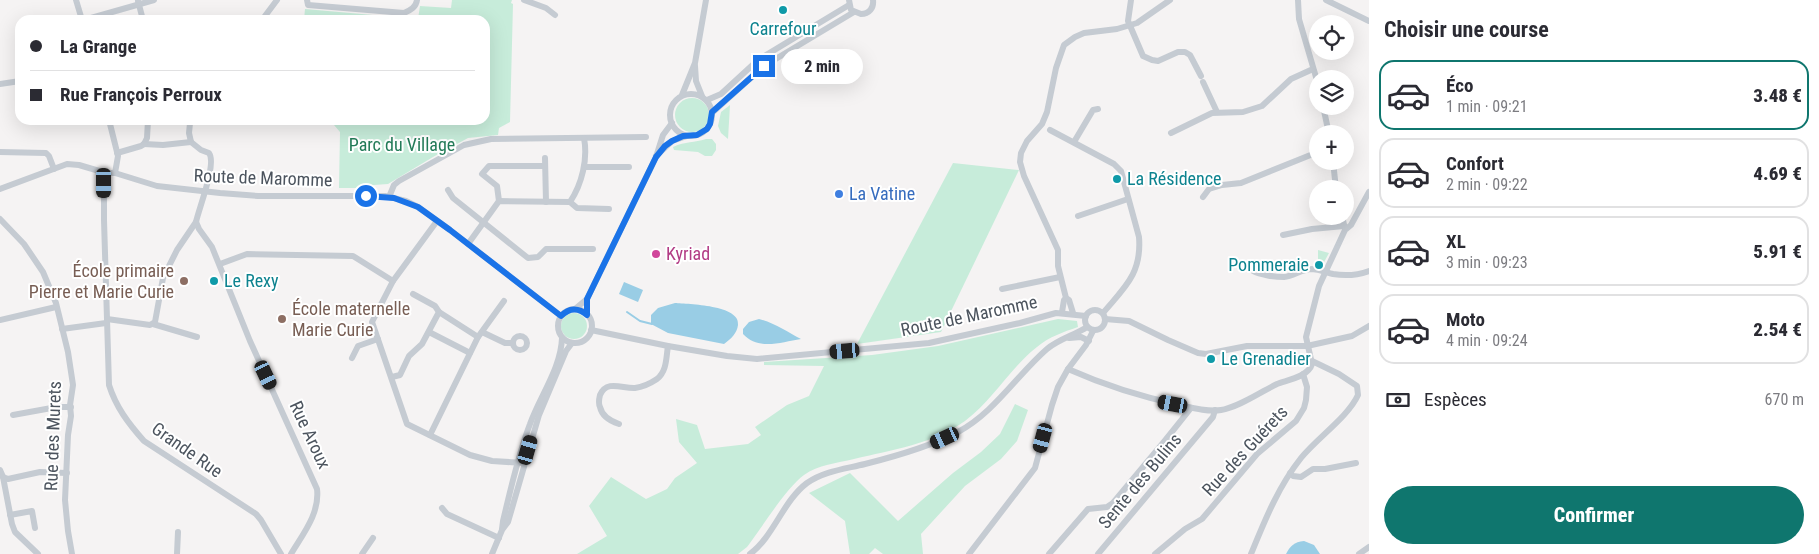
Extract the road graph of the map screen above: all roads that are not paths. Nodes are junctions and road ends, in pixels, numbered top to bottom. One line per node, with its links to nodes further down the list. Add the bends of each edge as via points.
1 (76, 0): 17 (street)
2 (154, 0): 13 (street)
3 (277, 0): 20 (street)
4 (307, 0): 5 (street, via 308,5 404,13 412,9)
5 (417, 0)
6 (524, 0): 21 (street)
7 (706, 0): 24 (street)
8 (873, 0): 16 (street, via 868,13)
9 (1131, 0): 23 (street)
10 (1170, 0): 23 (street)
11 (1298, 0): 25 (street, via 1299,19)
12 (1326, 0): 15 (street)
13 (138, 2): 18 (street); 19 (street)
14 (849, 2): 16 (street); 29 (street, via 758,60 721,94)
15 (1339, 3): 22 (street)
16 (854, 12): 31 (street, via 764,66)
17 (81, 15)
18 (98, 15)
19 (142, 15)
20 (266, 15)
21 (555, 15)
22 (1369, 21)
23 (1129, 26): 32 (street, via 1147,58 1158,61 1178,52 1190,55); 37 (street, via 1084,33 1064,45)
24 (695, 63): 28 (street); 29 (street, via 696,81)
25 (1313, 69): 32 (street, via 1291,79 1262,106 1243,112)
26 (15, 82): 27 (street)
27 (0, 84)
28 (682, 95): 29 (street, via 691,93); 33 (street, via 670,110)
29 (704, 98): 31 (street)
30 (1098, 109): 43 (street, via 1093,110)
31 (712, 112): 39 (street, via 707,129)
32 (1217, 112): 38 (street)
33 (672, 124): 39 (street); 48 (street, via 660,143)
34 (109, 125): 46 (street)
35 (148, 125): 44 (street)
36 (190, 125): 42 (street)
37 (1045, 126): 43 (street); 81 (street, via 1023,146 1020,162 1058,250)
38 (1171, 133)
39 (688, 136): 48 (street, via 672,141)
40 (646, 137): 41 (street)
41 (584, 138): 51 (street); 60 (street, via 491,139 464,145 399,181)
42 (191, 142): 44 (street); 58 (street, via 212,158)
43 (1074, 142): 62 (street, via 1118,168)
44 (144, 144): 46 (street)
45 (0, 152): 53 (street, via 46,153)
46 (117, 153): 55 (street)
47 (1309, 156): 61 (street, via 1241,182 1209,189)
48 (656, 157): 86 (street)
49 (545, 158): 50 (street)
50 (545, 166): 63 (street, via 489,166 482,174 497,186); 64 (street)
51 (584, 167): 52 (street); 65 (street)
52 (628, 167)
53 (54, 169): 54 (street, Route de Maromme, via 75,164); 56 (street, Route de Maromme)
54 (106, 173): 55 (street, Route de Maromme); 98 (street, Grande Rue)
55 (115, 173): 58 (street, Route de Maromme, via 157,186)
56 (0, 189)
57 (448, 190): 71 (street, via 453,198)
58 (205, 192): 60 (street, Route de Maromme, via 247,196); 70 (street)
59 (1369, 192): 73 (street, via 1351,225)
60 (389, 197): 69 (street, Route de Maromme, via 414,204)
61 (1203, 197)
62 (1128, 199): 67 (street); 96 (street, via 1139,237 1138,259 1135,272)
63 (499, 202): 64 (street); 71 (street)
64 (546, 202): 65 (street)
65 (570, 202): 66 (street, via 577,208)
66 (609, 209)
67 (1078, 216)
68 (0, 219): 88 (street, Rue des Murets, via 33,256 43,272)
69 (437, 221): 75 (street, Route de Maromme); 82 (street)
70 (196, 222): 77 (street, Rue Aroux); 99 (street, via 163,278)
71 (483, 222): 75 (street); 76 (street, via 528,258 538,258 546,249)
72 (1344, 225): 73 (street)
73 (1344, 228): 74 (street, via 1312,229); 78 (street)
74 (1282, 236)
75 (468, 244): 94 (street, Route de Maromme)
76 (593, 249)
77 (220, 264): 82 (street, via 247,254 353,256); 145 (street, Rue Aroux, via 250,341 317,488 313,516)
78 (1325, 270): 79 (street, via 1309,269 1284,277); 80 (street, via 1332,274); 114 (street, via 1306,337)
79 (1252, 271)
80 (1369, 271)
81 (1060, 277): 83 (street); 85 (street)
82 (393, 281): 108 (street, via 372,322)
83 (1002, 289)
84 (413, 294): 90 (street, via 435,306)
85 (1066, 298): 91 (street); 92 (street)
86 (587, 299): 89 (street); 93 (street)
87 (504, 301): 105 (street)
88 (56, 307): 97 (street); 101 (street, Rue des Murets)
89 (575, 309): 93 (street); 94 (street)
90 (439, 312): 104 (street); 105 (street)
91 (1062, 312): 92 (street, Route de Maromme); 113 (street, Route de Maromme, via 929,343 774,358 732,357)
92 (1074, 313): 95 (street, Route de Maromme)
93 (587, 315): 103 (street)
94 (561, 316): 107 (street, via 558,330)
95 (1086, 316): 96 (street, via 1094,310); 102 (street)
96 (1104, 316): 102 (street, via 1102,328); 114 (street, via 1128,321 1198,353 1255,345)
97 (0, 320)
98 (106, 321): 99 (street); 101 (street); 144 (street, Grande Rue, via 109,385 122,416 144,441 256,514)
99 (152, 324): 106 (street)
100 (1369, 326): 114 (street, via 1352,336)
101 (62, 329): 121 (street, Rue des Murets, via 73,380)
102 (1090, 329): 109 (street); 110 (street)
103 (591, 330): 111 (street, via 586,339); 113 (street, Route de Maromme)
104 (429, 332): 115 (street); 120 (street, via 409,356 400,375)
105 (480, 335): 112 (street); 115 (street)
106 (197, 337)
107 (562, 338): 111 (street); 127 (street, via 560,354 530,422)
108 (378, 339): 116 (street, via 358,346); 120 (street)
109 (1065, 339): 110 (street, via 1081,337); 148 (street, via 1049,347 976,420 959,431 931,444 830,472 806,484)
110 (1089, 341): 118 (street)
111 (572, 343): 127 (street)
112 (513, 344)
113 (668, 346): 125 (street, via 664,370 656,380 636,388 610,386 602,392 600,408 610,420)
114 (1307, 346): 117 (street)
115 (470, 353): 126 (street)
116 (352, 358)
117 (1312, 361): 119 (street, via 1311,368); 132 (street, via 1357,386 1358,395)
118 (1068, 369): 122 (street, via 1133,394); 149 (street, via 1052,405 1035,468)
119 (1304, 374): 123 (street); 152 (street, Rue des Guérets, via 1306,400 1296,421 1257,454 1202,519)
120 (392, 377): 126 (street, via 407,424)
121 (71, 407): 124 (street); 131 (street, Rue des Murets)
122 (1190, 408): 123 (street); 150 (street, via 1112,502 1107,507 1088,509)
123 (1216, 410): 151 (street, Sente des Bulins, via 1214,417)
124 (13, 415)
125 (619, 424)
126 (430, 435): 128 (street, via 470,456)
127 (528, 440): 128 (street)
128 (521, 462): 139 (street)
129 (1356, 463): 132 (street, via 1312,470 1301,477)
130 (0, 470): 133 (street)
131 (67, 473): 133 (street, via 40,472); 142 (street, Rue des Murets, via 66,518)
132 (1290, 473): 153 (street)
133 (3, 477): 135 (street)
134 (442, 508): 139 (street, via 447,514)
135 (10, 515): 136 (street, via 32,511); 141 (street, via 15,532)
136 (35, 528)
137 (178, 532): 143 (street)
138 (373, 538): 146 (street)
139 (499, 538): 147 (street)
140 (1369, 547): 154 (street)
141 (38, 554)
142 (72, 554)
143 (177, 554)
144 (281, 554)
145 (291, 554)
146 (362, 554)
147 (492, 554)
148 (750, 554)
149 (969, 554)
150 (1049, 554)
151 (1098, 554)
152 (1155, 554)
153 (1251, 554)
154 (1359, 554)

